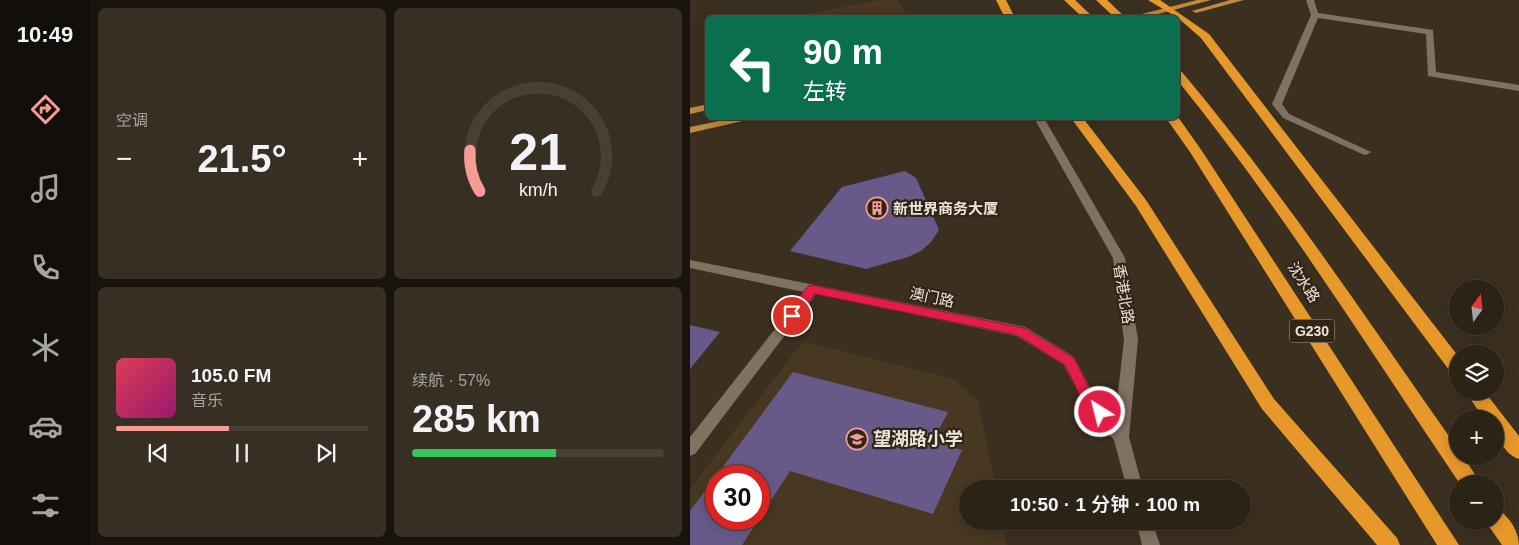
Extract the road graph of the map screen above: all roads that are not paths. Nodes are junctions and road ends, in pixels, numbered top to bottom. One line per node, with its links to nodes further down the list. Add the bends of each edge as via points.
1 (1001, 0): 10 (highway)
2 (1069, 0): 8 (highway)
3 (1153, 0): 9 (highway)
4 (1207, 0): 9 (main road)
5 (1240, 0): 9 (main road)
6 (1310, 0): 12 (street)
7 (1104, 2): 11 (highway)
8 (1086, 14)
9 (1171, 14)
10 (1008, 15)
11 (1118, 15)
12 (1315, 16): 15 (street, via 1430,32 1431,74); 23 (street, via 1277,104 1286,116)
13 (1180, 20): 26 (highway, via 1205,36)
14 (1180, 76): 31 (highway, 沈水路 / G230, via 1266,187)
15 (1519, 88)
16 (705, 108): 17 (main road)
17 (690, 111)
18 (735, 120): 22 (main road)
19 (1040, 120): 28 (street, 香港北路, via 1119,258 1132,340)
20 (1078, 120): 36 (highway, via 1141,204 1268,404)
21 (1173, 120): 37 (highway, 沈水路 / G230)
22 (690, 130)
23 (1366, 152)
24 (690, 264): 25 (street, 澳门路)
25 (812, 289): 28 (street, 澳门路, via 1020,331 1070,361 1089,400); 29 (street)
26 (1449, 357)
27 (1504, 431): 30 (highway)
28 (1122, 437): 32 (street, 香港北路)
29 (690, 449)
30 (1519, 451)
31 (1465, 475)
32 (1133, 480)
33 (1147, 530): 35 (street)
34 (1503, 530): 38 (highway)
35 (1151, 545)
36 (1390, 545)
37 (1449, 545)
38 (1514, 545)

